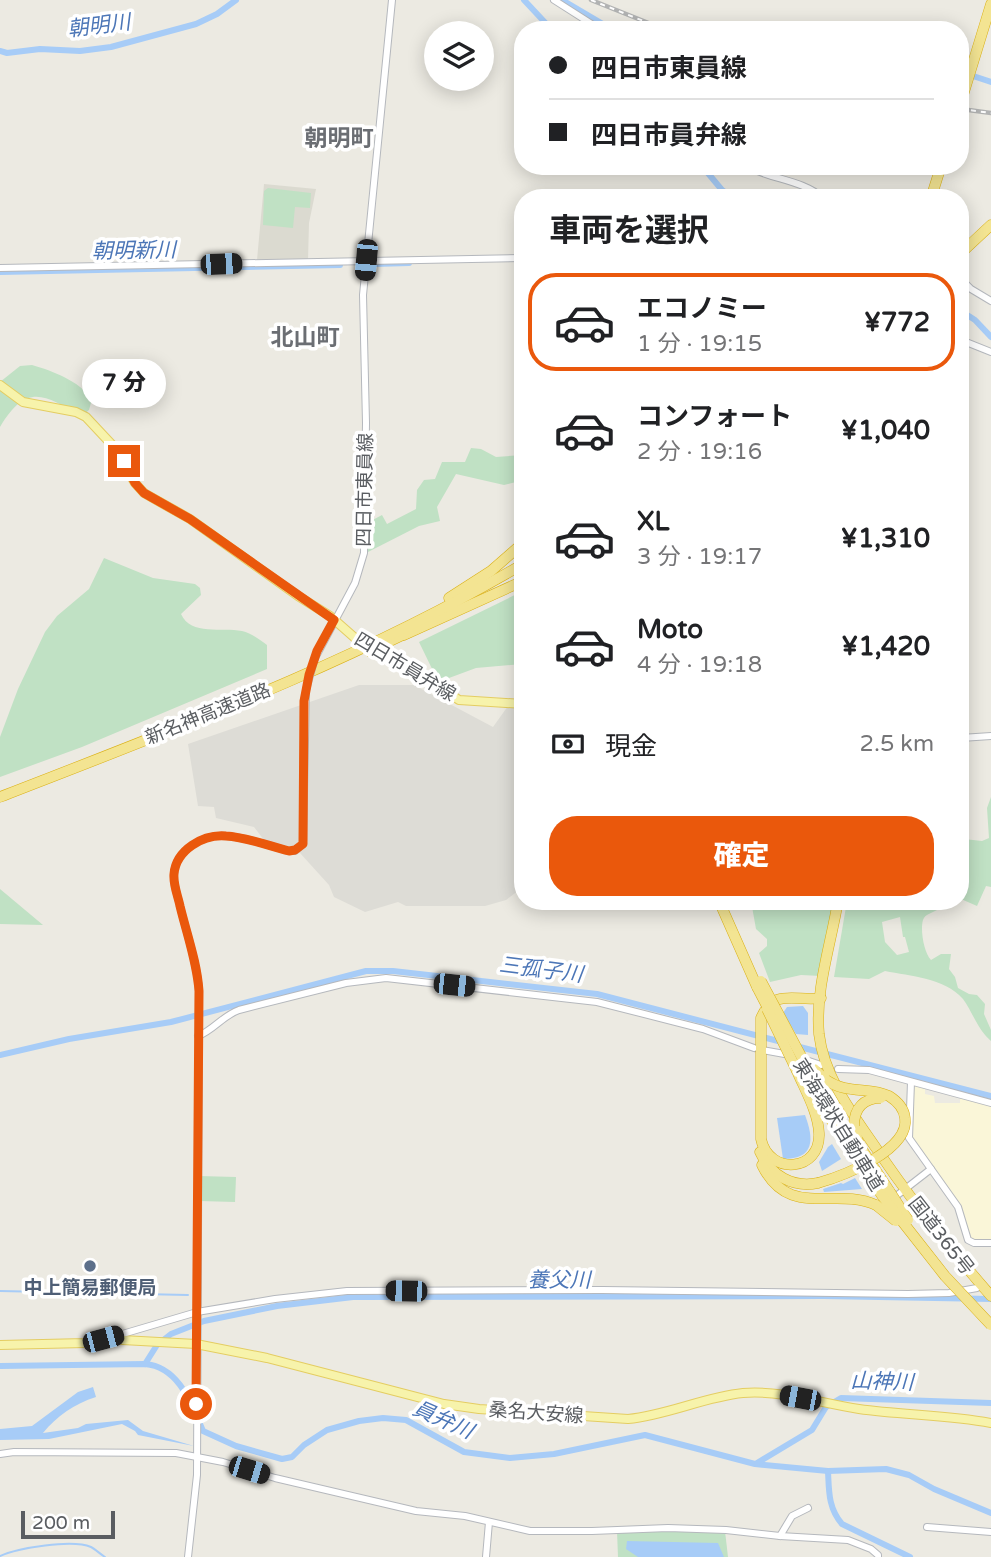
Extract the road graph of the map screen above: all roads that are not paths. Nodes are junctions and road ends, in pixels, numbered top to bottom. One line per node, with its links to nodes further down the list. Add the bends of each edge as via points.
1 (392, 0): 13 (street, 四日市東員線)
2 (554, 0): 4 (street)
3 (991, 4): 5 (highway)
4 (587, 21)
5 (969, 76)
6 (769, 175): 7 (street)
7 (810, 189)
8 (991, 217): 10 (highway)
9 (991, 225): 11 (highway)
10 (969, 238)
11 (969, 246)
12 (514, 258): 13 (street)
13 (366, 260): 14 (street); 24 (street, 四日市東員線, via 364,553 355,583)
14 (0, 268)
15 (969, 287): 16 (street)
16 (991, 301)
17 (969, 343): 18 (street)
18 (991, 352)
19 (0, 385): 24 (main road, 四日市員弁線, via 23,402 86,417 115,448 144,493 190,519)
20 (514, 551): 26 (highway, via 483,577)
21 (514, 569): 26 (highway, 新名神高速道路)
22 (514, 577): 25 (highway, 新名神高速道路)
23 (514, 585): 25 (highway)
24 (334, 620): 27 (main road, 四日市員弁線, bridge, via 355,638 459,700); 37 (street, 四日市東員線, bridge, via 314,658 306,690 303,844 289,851 214,836 187,849 176,866 175,884 196,969)
25 (388, 642): 31 (highway, 新名神高速道路)
26 (354, 651): 30 (highway, 新名神高速道路)
27 (514, 703)
28 (991, 736): 29 (street)
29 (969, 737)
30 (0, 797)
31 (0, 803)
32 (723, 910): 35 (highway)
33 (729, 910): 35 (highway)
34 (836, 910): 36 (highway, 国道365号)
35 (759, 984): 39 (highway, bridge); 39 (highway, bridge, via 763,1000)
36 (821, 998): 38 (highway, via 775,1001 764,1012); 39 (highway, 国道365号)
37 (198, 1036): 38 (street, via 239,1010 346,983 386,978 597,1002); 54 (street, 四日市東員線)
38 (758, 1046): 39 (street); 43 (highway)
39 (813, 1064): 43 (highway, via 816,1150 805,1162 789,1166 773,1160); 44 (highway, 国道365号, via 835,1084); 47 (highway, bridge, via 826,1080 846,1090 892,1098 902,1110 905,1126 885,1151 854,1170); 49 (highway, 東海環状自動車道, via 834,1123)
40 (838, 1069): 41 (street, via 869,1070)
41 (911, 1082): 42 (street); 45 (street, via 909,1138)
42 (991, 1103)
43 (760, 1144): 47 (highway, via 764,1161 779,1176 796,1184); 49 (highway, via 766,1173 791,1195 812,1200)
44 (885, 1162): 46 (street, via 904,1181); 48 (highway, 国道365号)
45 (931, 1169): 46 (street); 51 (street, via 958,1207 968,1240)
46 (916, 1180): 48 (street)
47 (818, 1182): 49 (highway, bridge, via 852,1167 889,1144 899,1130 901,1115 888,1100 864,1102 853,1125 859,1145)
48 (904, 1188): 50 (street); 53 (highway, 国道365号)
49 (884, 1197): 55 (highway, 東海環状自動車道, bridge); 56 (highway, 東海環状自動車道, bridge, via 945,1276)
50 (879, 1216)
51 (991, 1243)
52 (976, 1288): 54 (street, via 908,1294 380,1290 308,1294)
53 (989, 1294)
54 (197, 1316): 57 (street); 59 (street, 四日市東員線)
55 (991, 1317)
56 (991, 1325)
57 (103, 1339): 58 (main road, 桑名大安線); 59 (main road, 桑名大安線, via 175,1342)
58 (0, 1345)
59 (196, 1348): 60 (main road, 桑名大安線, via 267,1358 426,1401 479,1409 619,1419 745,1393); 62 (street, 四日市東員線)
60 (991, 1423)
61 (0, 1454): 62 (street, via 162,1451)
62 (196, 1456): 64 (street, via 416,1511); 68 (street, 四日市東員線)
63 (808, 1508): 67 (street, via 792,1516)
64 (489, 1522): 67 (street, via 530,1531 688,1528); 69 (street)
65 (927, 1527): 66 (street)
66 (991, 1532)
67 (780, 1536): 70 (street, via 848,1540 871,1549)
68 (188, 1557)
69 (486, 1557)
70 (878, 1557)

